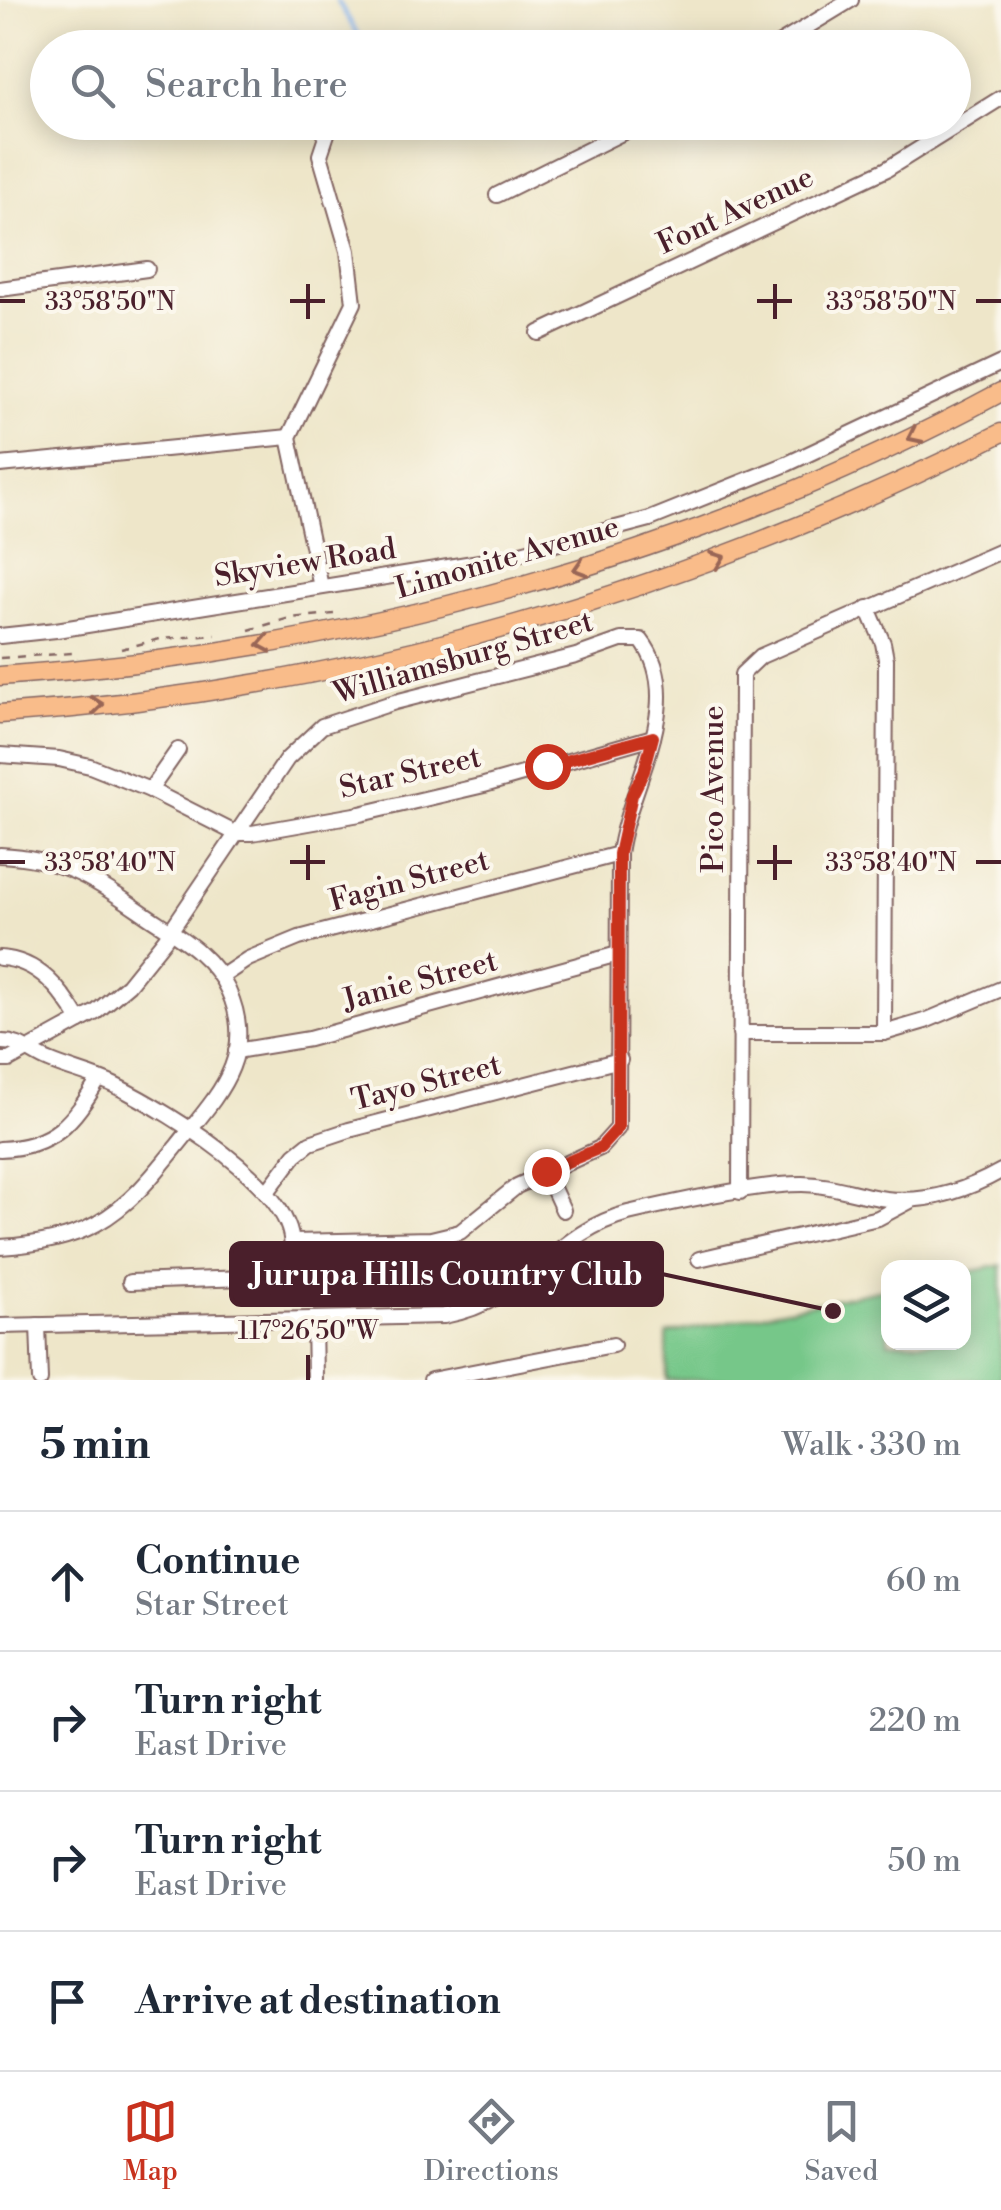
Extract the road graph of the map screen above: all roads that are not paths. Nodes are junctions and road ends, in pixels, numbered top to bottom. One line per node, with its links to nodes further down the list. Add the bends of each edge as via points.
1 (851, 0): 2 (street)
2 (802, 30)
3 (1001, 98): 4 (street, Font Avenue)
4 (971, 117)
5 (325, 140): 15 (street, via 320,154 348,251 354,303)
6 (608, 140): 8 (street)
7 (934, 140): 11 (street, Font Avenue, via 887,169)
8 (497, 195)
9 (146, 270): 10 (street)
10 (0, 289)
11 (540, 333)
12 (1001, 363): 18 (street, Skyview Road, via 650,520 498,558)
13 (1001, 392): 21 (main road, Limonite Avenue, one-way to 21, via 910,438 686,532 491,595 218,652)
14 (1001, 433): 22 (main road, one-way to 14, via 242,686 522,624 760,543)
15 (290, 436): 16 (street); 18 (street)
16 (0, 465)
17 (1001, 551): 19 (street, Pico Avenue)
18 (321, 588): 20 (street, Skyview Road)
19 (868, 608): 36 (street, Pico Avenue, via 760,656 742,674); 37 (street, via 886,659)
20 (0, 636)
21 (0, 676)
22 (0, 714)
23 (653, 737): 27 (street, Star Street, via 360,814); 27 (street, Williamsburg Street, via 659,706 650,652 641,640 621,640 322,726 286,759); 28 (street)
24 (178, 750): 26 (street)
25 (0, 755): 26 (street, via 90,766)
26 (150, 790): 27 (street)
27 (235, 833): 30 (street, Williamsburg Street)
28 (619, 854): 31 (street); 33 (street, Fagin Street, via 299,938)
29 (0, 855): 30 (street, via 72,868)
30 (170, 930): 33 (street); 35 (street, Williamsburg Street, via 128,985)
31 (618, 954): 40 (street, Janie Street, via 310,1039); 42 (street)
32 (0, 958): 35 (street, via 48,978)
33 (221, 977): 40 (street, via 233,1002)
34 (1001, 989): 37 (street)
35 (80, 1021): 39 (street, Williamsburg Street)
36 (740, 1033): 37 (street); 49 (street, Pico Avenue)
37 (884, 1034)
38 (0, 1042): 39 (street)
39 (30, 1049): 41 (street, Williamsburg Street); 43 (street)
40 (236, 1051): 44 (street, via 228,1080)
41 (0, 1060)
42 (620, 1060): 46 (street, via 618,1128 600,1148); 48 (street, Tayo Street, via 310,1143)
43 (99, 1079): 44 (street); 45 (street, via 76,1117 54,1135)
44 (191, 1130): 48 (street); 53 (street, via 132,1198 94,1225)
45 (0, 1149)
46 (546, 1171): 51 (street); 52 (street, via 516,1186 460,1232 431,1239)
47 (1001, 1171): 50 (street, via 960,1191)
48 (267, 1192): 52 (street, via 288,1220)
49 (740, 1192): 50 (street, via 819,1184); 56 (street, via 631,1212 593,1226 505,1295 471,1310)
50 (911, 1200): 54 (street, via 878,1218)
51 (563, 1210)
52 (292, 1242): 55 (street, via 288,1266 276,1277)
53 (0, 1247)
54 (699, 1259)
55 (130, 1282)
56 (314, 1320): 57 (street); 61 (street)
57 (38, 1325): 58 (street); 60 (street)
58 (0, 1326)
59 (613, 1345): 62 (street)
60 (40, 1380)
61 (315, 1380)
62 (431, 1380)

